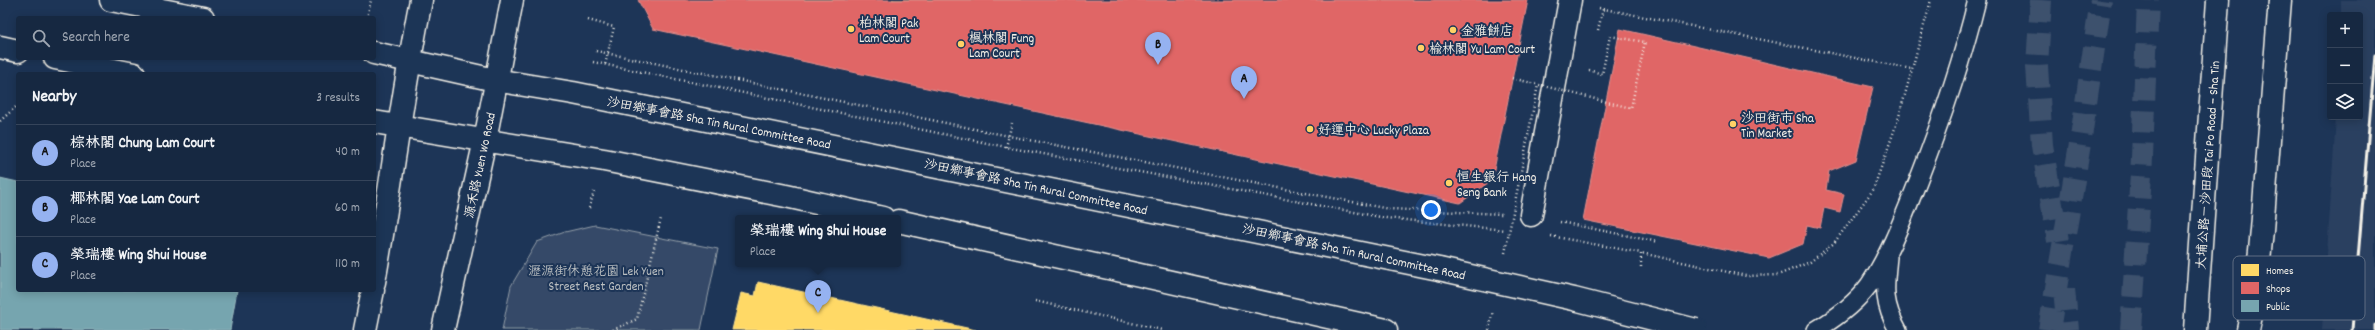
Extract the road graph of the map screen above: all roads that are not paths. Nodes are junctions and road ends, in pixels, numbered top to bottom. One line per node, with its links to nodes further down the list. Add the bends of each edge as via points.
1 (111, 0): 8 (main road)
2 (420, 0): 13 (main road)
3 (512, 0): 15 (main road, 源禾路 Yuen Wo Road)
4 (1977, 0): 22 (lane, via 1968,38 1935,135)
5 (2218, 0): 35 (main road, 大埔公路－沙田段 Tai Po Road – Sha Tin)
6 (2280, 0): 23 (main road)
7 (1570, 1): 20 (main road)
8 (193, 16)
9 (0, 47): 10 (main road)
10 (16, 50)
11 (376, 53): 13 (main road, 沙田鄉事會路 Sha Tin Rural Committee Road)
12 (65, 60): 14 (main road)
13 (408, 61): 15 (main road, 沙田鄉事會路 Sha Tin Rural Committee Road); 17 (main road)
14 (124, 72)
15 (496, 80): 18 (main road, 源禾路 Yuen Wo Road); 32 (main road, 沙田鄉事會路 Sha Tin Rural Committee Road, bridge, via 581,94 996,177 1439,269 1588,302)
16 (376, 122): 17 (main road)
17 (399, 127): 18 (main road); 24 (main road)
18 (485, 140): 19 (main road, via 619,163); 30 (main road, 源禾路 Yuen Wo Road)
19 (870, 215)
20 (1531, 215)
21 (901, 222): 31 (main road)
22 (1888, 250): 33 (lane, via 1868,285 1854,302 1836,319); 34 (lane, via 1885,289 1888,314)
23 (2259, 256)
24 (376, 271)
25 (372, 292): 29 (main road)
26 (2243, 320): 36 (lane)
27 (2250, 320): 37 (main road)
28 (2257, 320): 38 (main road)
29 (365, 330)
30 (443, 330)
31 (1386, 330)
32 (1696, 330)
33 (1816, 330)
34 (1898, 330)
35 (2195, 330)
36 (2237, 330)
37 (2248, 330)
38 (2258, 330)

